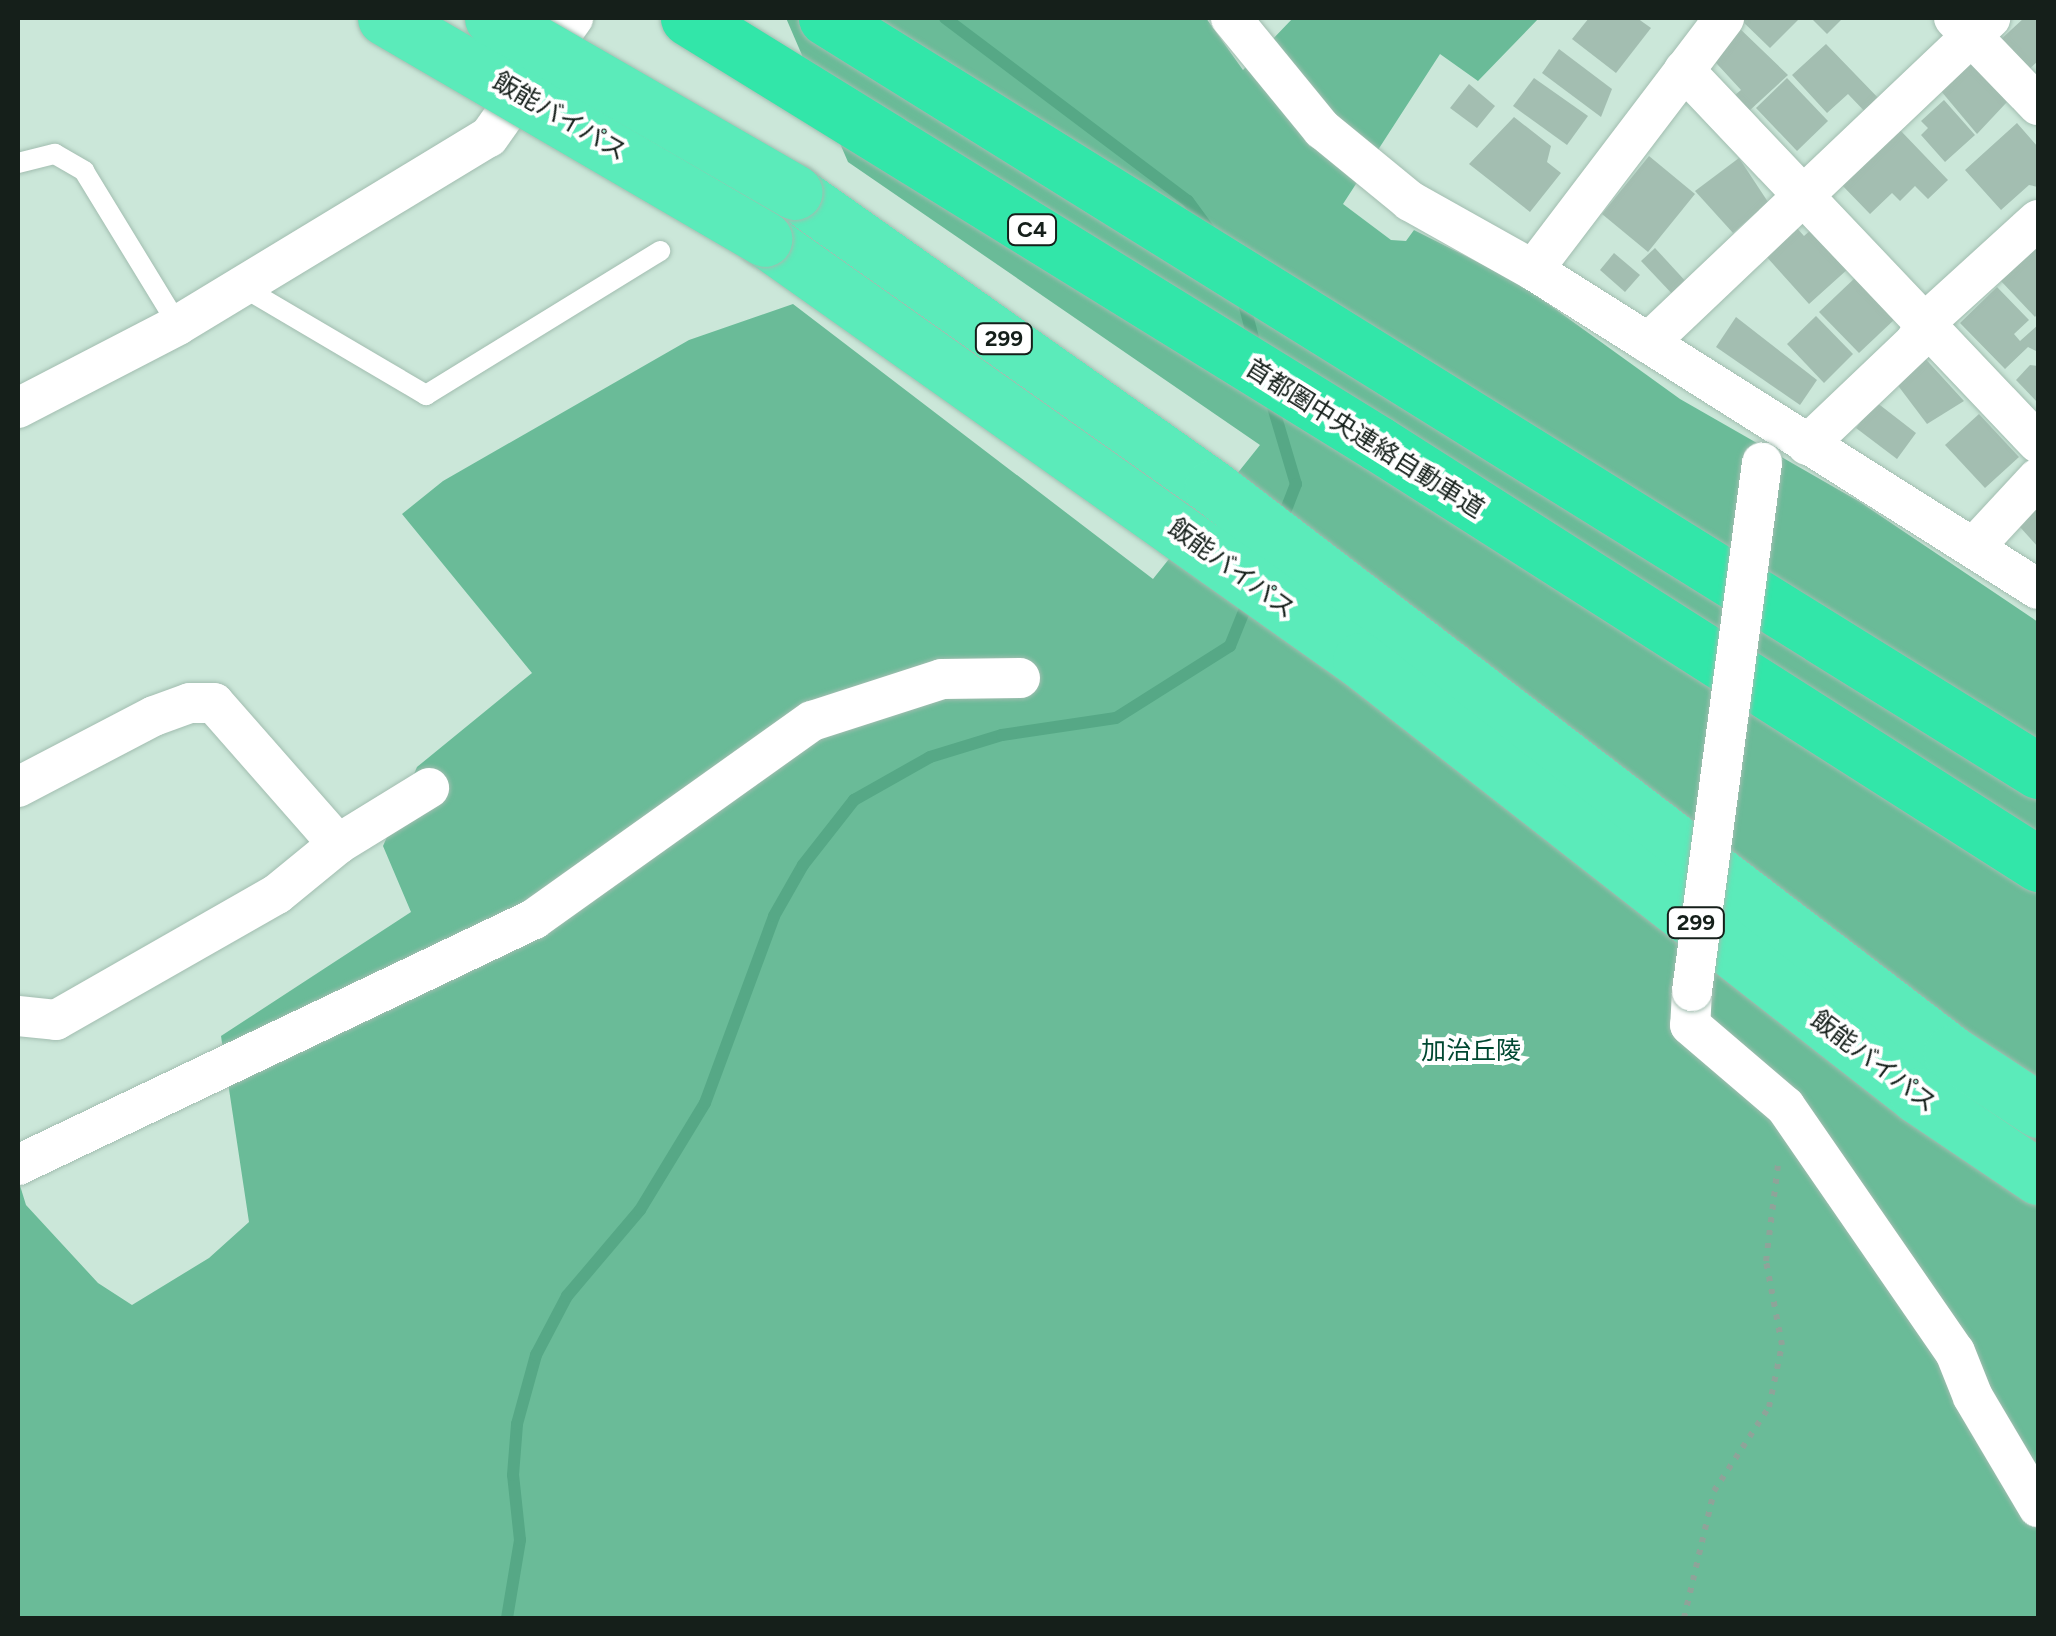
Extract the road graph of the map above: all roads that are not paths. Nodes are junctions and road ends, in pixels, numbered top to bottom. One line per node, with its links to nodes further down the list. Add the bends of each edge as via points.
1 (385, 18): 27 (highway, 飯能バイパス / 299, bridge, via 764,238 1177,529)
2 (492, 18): 27 (highway, 飯能バイパス / 299, bridge, via 794,192 1212,487)
3 (573, 18): 16 (street, via 489,137)
4 (688, 18): 33 (highway, 首都圏中央連絡自動車道 / C4, via 1377,443)
5 (826, 18): 29 (highway, via 1416,378)
6 (1231, 18): 15 (street, via 1322,129 1410,201)
7 (1724, 18): 9 (street)
8 (1972, 23): 10 (street); 12 (street)
9 (1684, 70): 12 (street); 15 (street)
10 (2038, 105)
11 (18, 163): 18 (lane, via 54,154 84,170)
12 (1805, 192): 17 (street); 19 (street)
13 (2038, 220): 17 (street)
14 (660, 251): 16 (lane, via 426,395)
15 (1533, 270): 19 (street)
16 (241, 286): 18 (street)
17 (1926, 321): 22 (street); 23 (street, via 1914,342)
18 (178, 325): 20 (street)
19 (1648, 343): 21 (street)
20 (18, 408)
21 (1766, 422): 23 (street); 38 (street, bridge, via 1690,1025 1785,1106 1954,1352)
22 (2038, 444)
23 (1808, 445): 25 (street)
24 (2038, 478): 25 (street)
25 (1976, 545): 26 (street)
26 (2038, 590)
27 (1374, 639): 35 (highway, 飯能バイパス / 299); 37 (highway, 飯能バイパス / 299, via 1918,1096)
28 (1020, 678): 36 (street, via 942,679 812,722 534,920)
29 (2038, 771)
30 (18, 786): 32 (street, via 154,716 190,703 214,703)
31 (429, 788): 32 (street)
32 (338, 844): 34 (street, via 277,894 56,1020)
33 (2038, 864)
34 (18, 1016)
35 (2038, 1110)
36 (18, 1165)
37 (2038, 1177)
38 (2038, 1507)

